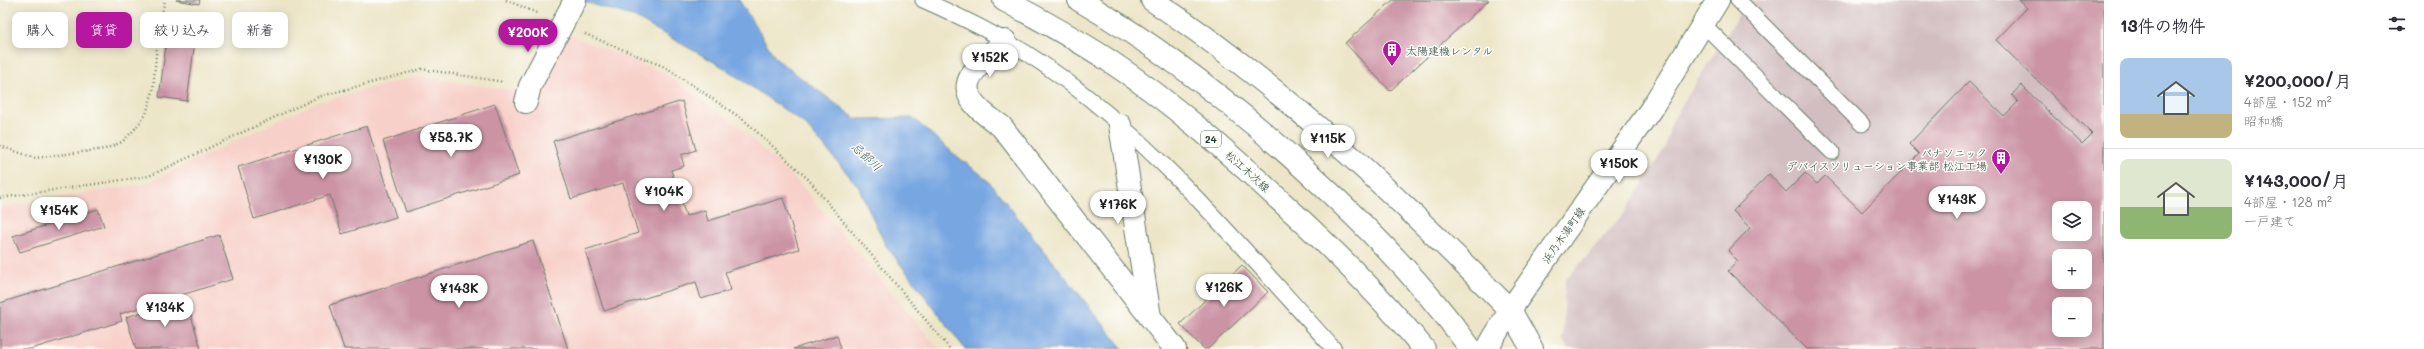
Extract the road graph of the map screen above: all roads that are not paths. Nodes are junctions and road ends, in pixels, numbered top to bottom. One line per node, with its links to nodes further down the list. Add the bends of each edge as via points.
1 (924, 0): 9 (lane)
2 (1004, 0): 18 (main road, 松江木次線 / 24, via 1108,60 1179,112 1250,172 1322,239 1392,310)
3 (1079, 0): 19 (main road, via 1166,55 1268,135 1375,235 1421,286)
4 (1152, 0): 14 (main road, via 1198,31 1336,144 1422,222)
5 (1718, 0): 8 (main road, 浜乃木湯町線)
6 (1738, 0): 11 (lane)
7 (568, 14): 10 (main road)
8 (1703, 24): 13 (lane); 14 (main road, 浜乃木湯町線, via 1651,109)
9 (1005, 41): 12 (lane, via 1043,64); 15 (main road, via 972,71 967,89 971,99 988,118 1001,126)
10 (528, 94)
11 (1862, 124)
12 (1120, 125): 15 (main road); 17 (lane, via 1196,196)
13 (1832, 152)
14 (1510, 310): 20 (main road, 浜乃木湯町線); 21 (main road)
15 (1150, 319): 16 (main road)
16 (1175, 349)
17 (1334, 349)
18 (1424, 349)
19 (1471, 349)
20 (1487, 349)
21 (1532, 349)

